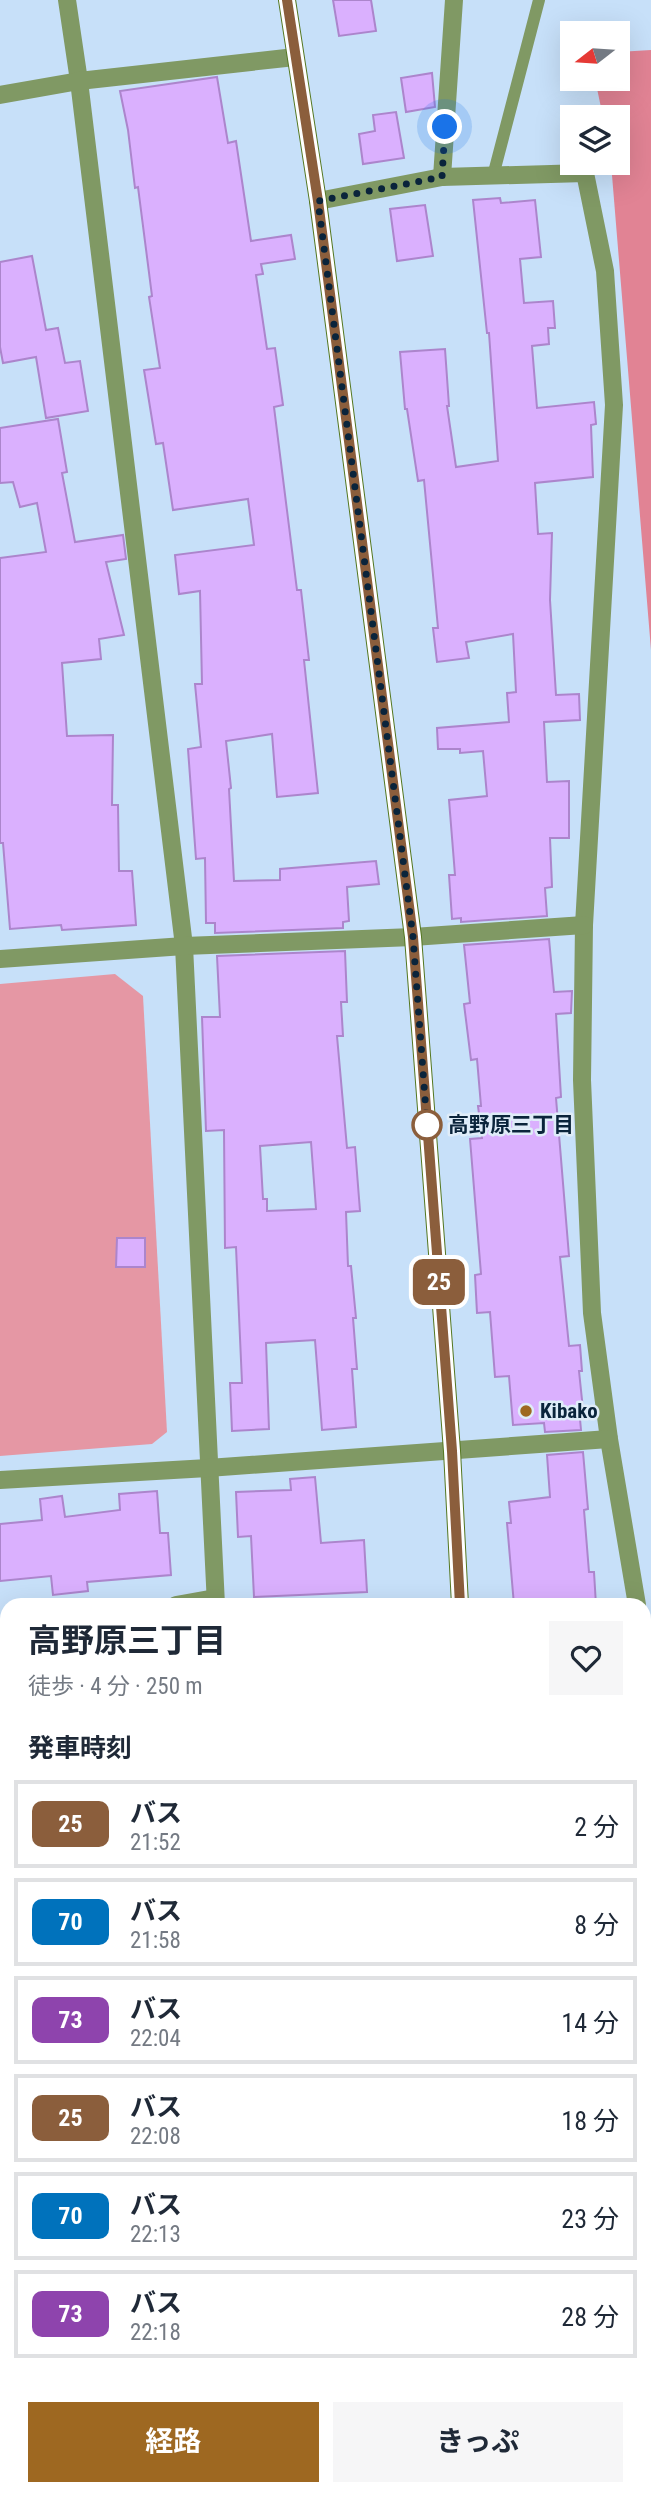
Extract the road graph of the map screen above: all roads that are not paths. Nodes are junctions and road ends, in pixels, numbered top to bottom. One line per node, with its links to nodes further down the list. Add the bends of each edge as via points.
1 (67, 0): 6 (street)
2 (287, 0): 5 (street)
3 (454, 0): 9 (street)
4 (539, 0): 8 (lane)
5 (295, 57): 6 (street); 10 (street)
6 (79, 81): 7 (street); 13 (street)
7 (0, 95)
8 (493, 176): 9 (street); 11 (street, via 585,173 605,271 614,405)
9 (442, 177): 10 (street)
10 (318, 201): 12 (street)
11 (584, 925): 12 (street); 15 (street, via 582,1080 591,1299)
12 (413, 937): 13 (street); 16 (street)
13 (184, 946): 14 (street); 17 (street)
14 (0, 959)
15 (609, 1439): 16 (street); 21 (street)
16 (452, 1451): 17 (street); 20 (street)
17 (208, 1468): 18 (street); 19 (street)
18 (0, 1480)
19 (215, 1598)
20 (460, 1598)
21 (636, 1598)

